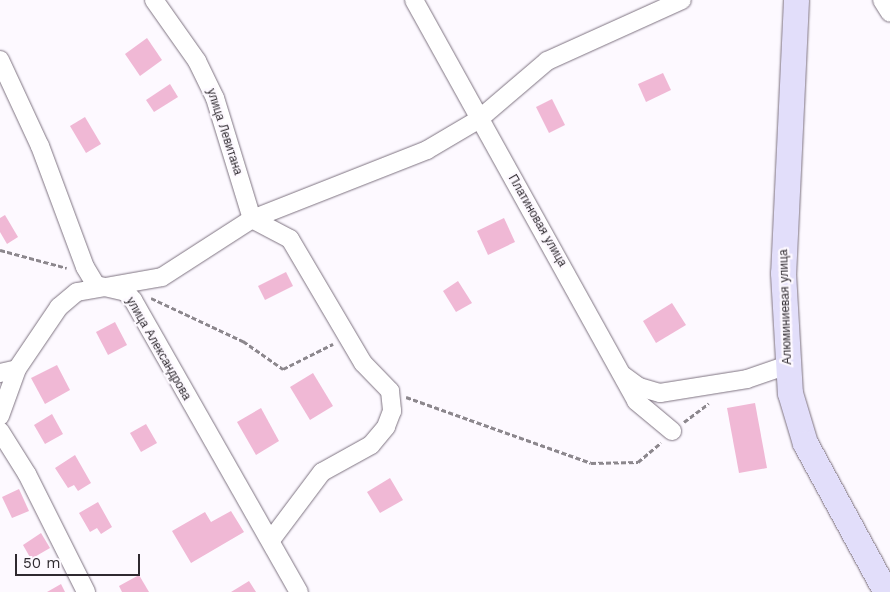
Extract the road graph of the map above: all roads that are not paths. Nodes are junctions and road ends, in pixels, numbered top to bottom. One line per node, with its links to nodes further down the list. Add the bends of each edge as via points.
1 (154, 0): 10 (street, улица Левитана, via 197,61 215,98)
2 (414, 0): 9 (street, Платиновая улица)
3 (682, 0): 6 (street)
4 (796, 0): 12 (street, Алюминиевая улица, via 783,273)
5 (882, 0): 7 (street)
6 (659, 5): 9 (street, via 547,61)
7 (890, 12)
8 (0, 60): 11 (street, via 40,146 85,267)
9 (478, 120): 10 (street, via 427,150); 14 (street, Платиновая улица)
10 (252, 218): 11 (street, via 162,276); 18 (street, via 290,239 362,363 390,391 392,411 386,427 371,445 322,472)
11 (96, 285): 13 (street, via 77,292 59,307); 18 (street, улица Александрова, via 126,292 133,300)
12 (788, 365): 14 (street, via 747,379 660,393 639,387); 21 (street, Алюминиевая улица, via 794,413 805,443)
13 (8, 371): 15 (street)
14 (622, 374): 17 (street, Платиновая улица, via 646,412)
15 (0, 416)
16 (0, 431): 19 (street)
17 (672, 431)
18 (271, 540): 20 (street, улица Александрова)
19 (86, 592)
20 (299, 592)
21 (886, 592)

